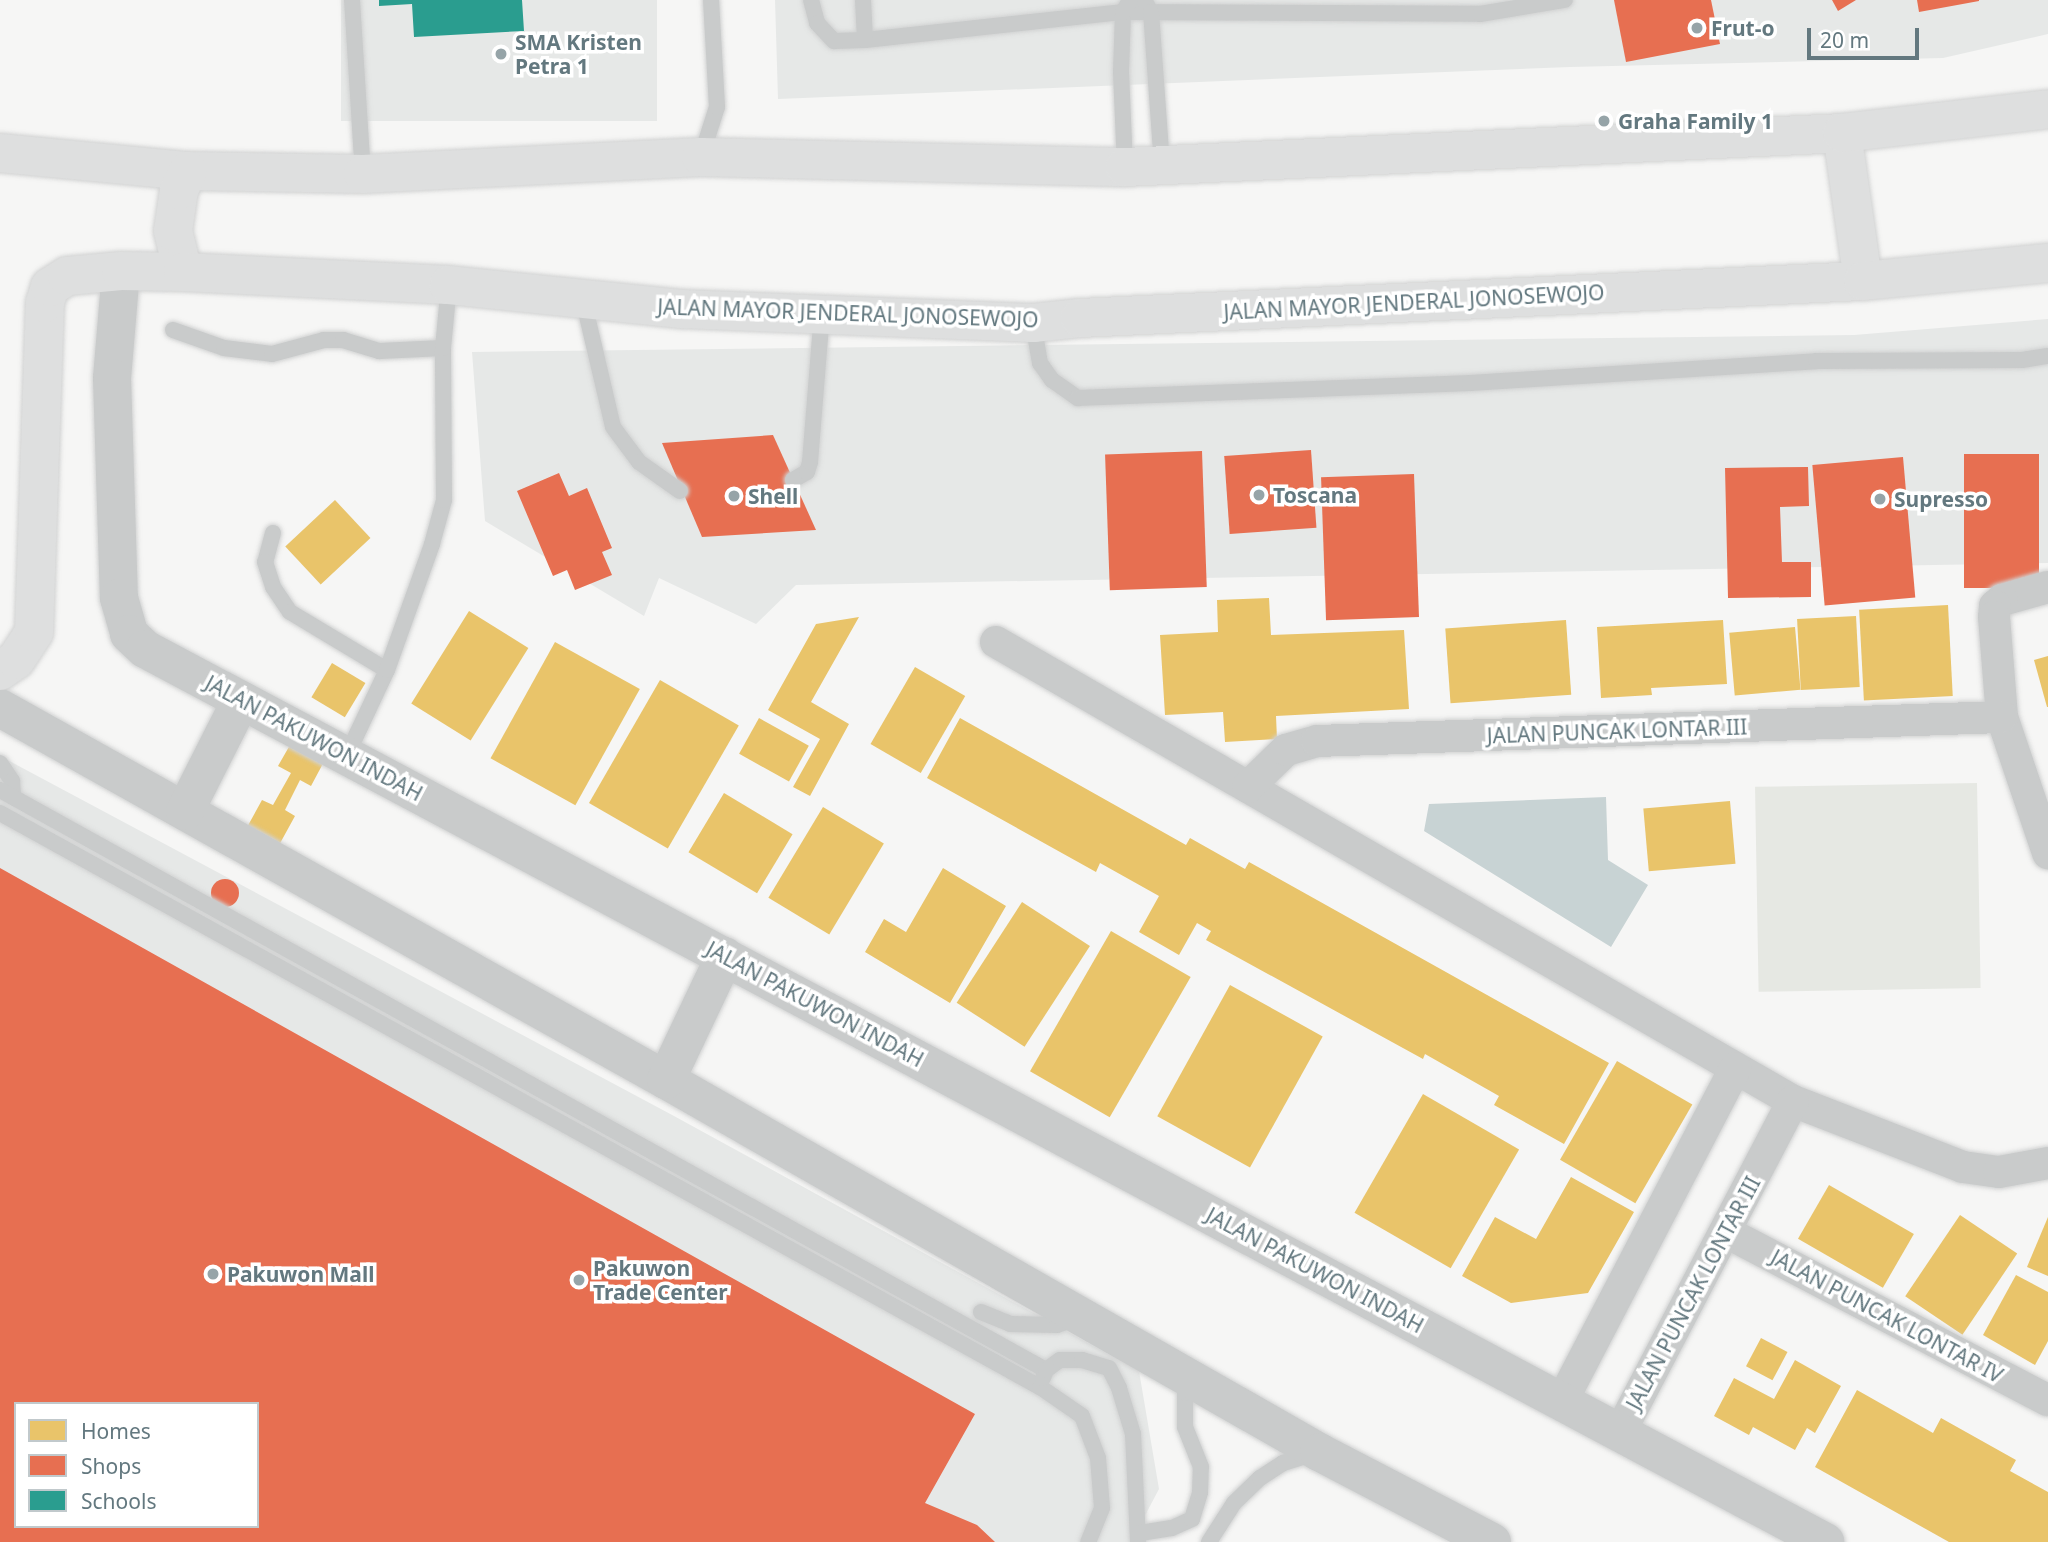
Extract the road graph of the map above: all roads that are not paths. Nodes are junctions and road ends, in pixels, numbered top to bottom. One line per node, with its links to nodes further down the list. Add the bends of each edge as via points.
1 (352, 0): 15 (lane)
2 (711, 0): 12 (lane, via 717,107)
3 (811, 0): 8 (lane, via 817,23 834,41)
4 (863, 0): 8 (lane)
5 (1565, 0): 7 (lane, via 1480,14)
6 (1126, 6): 7 (lane); 8 (lane); 13 (lane, via 1121,72)
7 (1148, 6): 13 (lane)
8 (865, 40)
9 (2048, 109): 10 (main road)
10 (1842, 133): 13 (main road); 19 (main road)
11 (0, 153): 14 (main road)
12 (701, 157): 13 (main road); 15 (main road)
13 (1143, 166)
14 (188, 172): 15 (main road); 18 (main road, via 179,190 173,231)
15 (363, 174)
16 (2048, 263): 19 (main road, JALAN MAYOR JENDERAL JONOSEWOJO)
17 (121, 271): 18 (main road, JALAN MAYOR JENDERAL JONOSEWOJO); 33 (main road, JALAN MAYOR JENDERAL JONOSEWOJO, via 67,276 56,281 47,295 34,632 16,660); 34 (street, JALAN PAKUWON INDAH, via 112,378 119,598 129,634 145,649)
18 (183, 272): 20 (main road, JALAN MAYOR JENDERAL JONOSEWOJO)
19 (1863, 281): 23 (main road, JALAN MAYOR JENDERAL JONOSEWOJO)
20 (449, 285): 21 (main road, JALAN MAYOR JENDERAL JONOSEWOJO); 25 (lane)
21 (583, 297): 22 (main road, JALAN MAYOR JENDERAL JONOSEWOJO, via 682,309); 28 (lane, via 613,427 639,462)
22 (822, 314): 23 (main road, JALAN MAYOR JENDERAL JONOSEWOJO); 27 (lane, via 810,462 807,472)
23 (1033, 323): 26 (lane, via 1041,363 1052,380 1078,398 1470,383 1816,361)
24 (173, 330): 25 (lane, via 223,348 272,354 324,340 343,340 379,351)
25 (443, 348): 32 (lane, via 444,500)
26 (2048, 356)
27 (793, 480)
28 (680, 491)
29 (273, 533): 32 (lane, via 265,562 273,587 290,612)
30 (2048, 587): 36 (street, via 1995,606)
31 (996, 642): 39 (street)
32 (387, 670): 37 (lane)
33 (0, 671)
34 (241, 700): 37 (street, JALAN PAKUWON INDAH); 41 (street)
35 (0, 708): 41 (street)
36 (2002, 717): 39 (street, JALAN PUNCAK LONTAR III, via 1317,741 1286,750); 43 (street)
37 (347, 755): 44 (street, JALAN PAKUWON INDAH)
38 (0, 763): 40 (lane, via 12,781)
39 (1248, 787): 45 (street)
40 (7, 794): 52 (lane)
41 (185, 811): 46 (street)
42 (0, 813): 54 (lane)
43 (2048, 853)
44 (725, 956): 46 (street); 56 (street, JALAN PAKUWON INDAH)
45 (1735, 1068): 47 (street); 56 (street)
46 (666, 1080): 51 (street)
47 (1793, 1101): 48 (street, via 1963,1167 1999,1172); 49 (street, JALAN PUNCAK LONTAR III)
48 (2048, 1163)
49 (1726, 1232): 55 (street, JALAN PUNCAK LONTAR IV); 57 (street, JALAN PUNCAK LONTAR III)
50 (981, 1312): 51 (lane, via 1010,1324 1033,1326 1057,1325)
51 (1084, 1316): 53 (street)
52 (1046, 1370): 54 (lane); 59 (lane, via 1060,1360 1082,1360 1109,1368 1133,1434)
53 (1190, 1376): 58 (street); 59 (lane, via 1185,1427 1200,1466 1200,1492 1192,1519)
54 (1040, 1387): 60 (lane, via 1082,1416 1098,1458 1102,1508)
55 (2048, 1400)
56 (1562, 1401): 57 (street, JALAN PAKUWON INDAH)
57 (1620, 1432): 63 (street, JALAN PAKUWON INDAH)
58 (1319, 1452): 61 (lane, via 1283,1463 1260,1478 1234,1503); 62 (street)
59 (1139, 1538)
60 (1088, 1542)
61 (1209, 1542)
62 (1492, 1542)
63 (1825, 1542)

